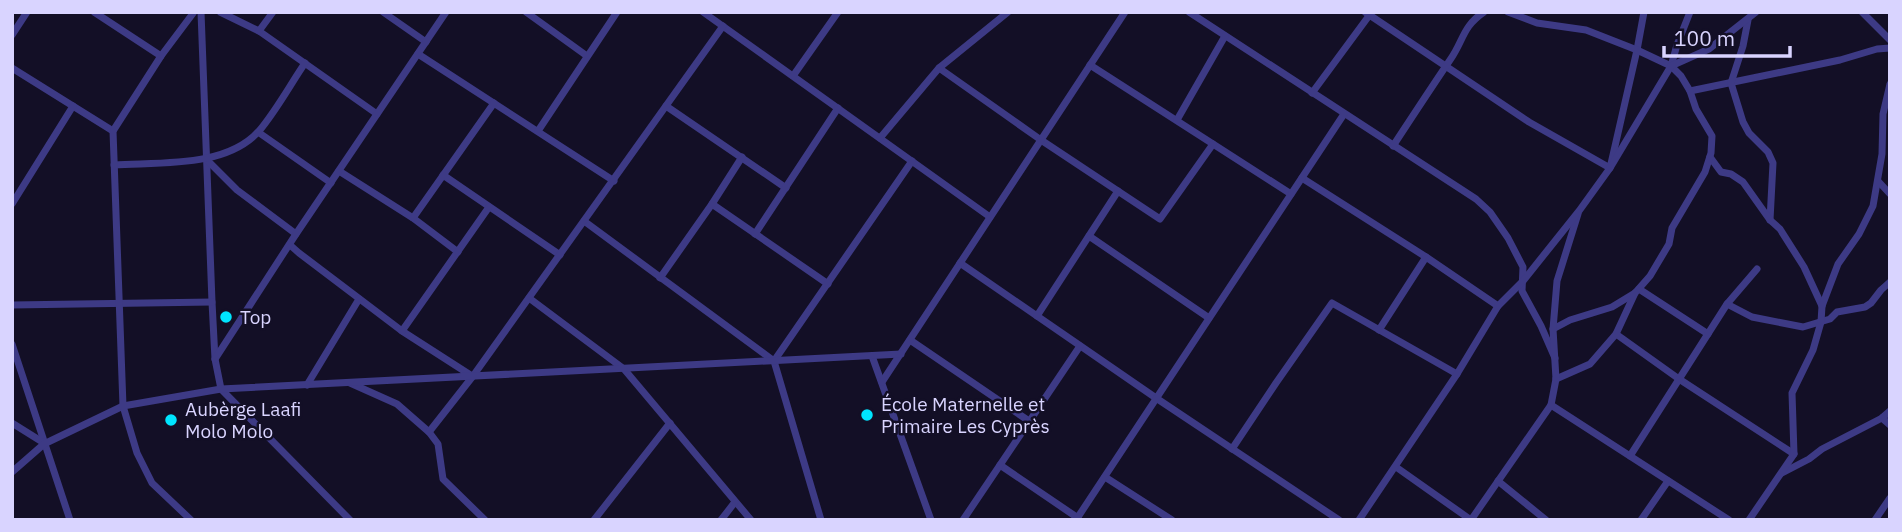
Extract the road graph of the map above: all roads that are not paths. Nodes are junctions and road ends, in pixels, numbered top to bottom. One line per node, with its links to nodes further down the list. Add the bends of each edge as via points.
1 (27, 12): 26 (street)
2 (94, 12): 33 (street)
3 (194, 12): 33 (street)
4 (201, 12): 63 (street)
5 (220, 12): 25 (street)
6 (273, 12): 25 (street)
7 (383, 12): 29 (street)
8 (446, 12): 29 (street)
9 (526, 12): 34 (street)
10 (617, 12): 34 (street)
11 (704, 12): 24 (street)
12 (838, 12): 41 (street)
13 (1008, 12): 40 (street)
14 (1125, 12): 36 (street)
15 (1484, 12): 37 (street, via 1466,29)
16 (1508, 12): 31 (street, via 1537,23 1586,30)
17 (1690, 12): 38 (street)
18 (1756, 12): 23 (street)
19 (1863, 12): 28 (street)
20 (1191, 13): 27 (street)
21 (1368, 13): 37 (street); 45 (street)
22 (1644, 13): 31 (street)
23 (1748, 19): 38 (street, via 1709,48); 42 (street)
24 (723, 26): 41 (street); 49 (street)
25 (259, 31): 35 (street)
26 (12, 35)
27 (1225, 36): 45 (street); 53 (street)
28 (1890, 40)
29 (426, 42): 32 (street)
30 (1890, 48): 42 (street)
31 (1637, 50): 38 (street); 66 (street)
32 (418, 54): 47 (street); 51 (street)
33 (161, 56): 54 (street)
34 (587, 56): 55 (street)
35 (305, 64): 51 (street); 56 (street)
36 (1090, 65): 53 (street); 58 (street)
37 (1445, 66): 60 (street); 66 (street)
38 (1671, 66): 44 (street); 66 (street)
39 (12, 68): 48 (street)
40 (939, 68): 57 (street); 58 (street)
41 (793, 76): 50 (street)
42 (1731, 83): 44 (street); 83 (street, via 1743,122 1773,163)
43 (1890, 83): 46 (street)
44 (1690, 91): 62 (street, via 1712,136)
45 (1312, 93): 52 (street)
46 (1888, 99): 71 (street)
47 (494, 103): 55 (street); 68 (street)
48 (73, 106): 54 (street); 77 (street)
49 (666, 106): 61 (street); 70 (street)
50 (838, 108): 57 (street); 73 (street)
51 (377, 114): 67 (street)
52 (1344, 114): 60 (street); 69 (street)
53 (1177, 120): 59 (street)
54 (113, 131): 65 (street)
55 (538, 131): 70 (street)
56 (258, 132): 63 (street, via 237,148); 72 (street)
57 (880, 138): 64 (street)
58 (1041, 140): 74 (street); 81 (street)
59 (1213, 144): 74 (street, via 1160,219); 75 (street)
60 (1393, 146): 95 (street, via 1490,212 1523,267)
61 (742, 157): 73 (street); 78 (street)
62 (1710, 158): 83 (street, via 1721,172 1742,182); 98 (street, via 1672,228 1669,244)
63 (206, 159): 65 (street); 85 (street, via 237,190); 101 (street)
64 (912, 161): 81 (street); 97 (street)
65 (114, 165): 102 (street)
66 (1610, 168): 80 (street)
67 (339, 170): 72 (street); 82 (street)
68 (443, 176): 79 (street); 82 (street)
69 (1302, 178): 75 (street); 91 (street)
70 (614, 181): 84 (street)
71 (1878, 181): 76 (street); 106 (street, via 1866,221 1839,264)
72 (331, 183): 85 (street)
73 (786, 188): 86 (street)
74 (1118, 191): 87 (street)
75 (1292, 194): 108 (street)
76 (1890, 194)
77 (12, 204)
78 (712, 204): 86 (street); 94 (street)
79 (489, 207): 89 (street); 90 (street)
80 (1579, 211): 95 (street); 110 (street, via 1557,281)
81 (990, 217): 92 (street)
82 (413, 218): 89 (street)
83 (1770, 220): 106 (street, via 1804,267)
84 (584, 221): 90 (street); 94 (street)
85 (296, 234): 88 (street)
86 (755, 234): 97 (street)
87 (1089, 236): 107 (street); 108 (street)
88 (290, 245): 100 (street); 121 (street)
89 (458, 251): 112 (street)
90 (560, 255): 99 (street)
91 (1426, 257): 105 (street); 111 (street)
92 (960, 263): 107 (street); 115 (street)
93 (1757, 270): 103 (street)
94 (660, 278): 122 (street)
95 (1523, 281): 105 (street); 120 (street, via 1522,291)
96 (1890, 282): 109 (street, via 1865,307 1837,312)
97 (828, 284): 122 (street)
98 (1637, 291): 110 (street, via 1612,307); 113 (street); 114 (street)
99 (529, 298): 123 (street); 125 (street)
100 (359, 299): 112 (street); 130 (street)
101 (212, 302): 102 (street); 121 (street)
102 (119, 304): 104 (street); 134 (street)
103 (1727, 304): 109 (street, via 1752,317 1787,325); 114 (street)
104 (12, 305)
105 (1497, 306): 124 (street)
106 (1822, 306): 109 (street)
107 (1037, 316): 117 (street)
108 (1209, 318): 132 (street)
109 (1821, 322): 144 (street, via 1792,393)
110 (1553, 329): 120 (street)
111 (1379, 330): 124 (street); 143 (street, via 1332,303)
112 (402, 331): 125 (street)
113 (1616, 334): 126 (street, via 1590,364); 127 (street)
114 (1708, 334): 127 (street)
115 (909, 340): 118 (street); 137 (street)
116 (12, 344): 142 (street)
117 (1080, 345): 132 (street); 137 (street)
118 (901, 354): 119 (street); 128 (street)
119 (872, 356): 122 (street); 128 (street)
120 (1555, 358): 126 (street)
121 (215, 359): 131 (street)
122 (774, 361): 123 (street); 164 (street)
123 (624, 369): 125 (street); 138 (street)
124 (1457, 374): 147 (street)
125 (473, 376): 129 (street); 141 (street)
126 (1556, 379): 133 (street)
127 (1679, 379): 144 (street); 145 (street)
128 (882, 382): 165 (street)
129 (350, 383): 130 (street); 141 (street, via 397,404)
130 (307, 385): 131 (street)
131 (221, 389): 134 (street); 159 (street)
132 (1156, 398): 143 (street); 150 (street)
133 (1551, 405): 145 (street); 151 (street)
134 (123, 406): 142 (street); 158 (street, via 152,483)
135 (1890, 411): 136 (street)
136 (1882, 418): 140 (street); 149 (street)
137 (1029, 421): 146 (street)
138 (670, 423): 154 (street); 161 (street)
139 (12, 424): 142 (street)
140 (1890, 425)
141 (429, 432): 160 (street, via 438,444 443,479)
142 (44, 443): 148 (street); 157 (street)
143 (1233, 449): 168 (street)
144 (1794, 454): 149 (street)
145 (1630, 456): 152 (street)
146 (1000, 465): 156 (street); 166 (street)
147 (1396, 467): 151 (street, via 1471,520); 169 (street)
148 (12, 471)
149 (1780, 475): 174 (street)
150 (1105, 477): 156 (street); 167 (street)
151 (1498, 481): 155 (street)
152 (1668, 481): 172 (street); 173 (street)
153 (1890, 498): 175 (street)
154 (735, 502): 162 (street); 163 (street)
155 (1536, 510): 170 (street); 171 (street)
156 (1077, 519)
157 (71, 520)
158 (191, 520)
159 (350, 520)
160 (485, 520)
161 (594, 520)
162 (721, 520)
163 (751, 520)
164 (821, 520)
165 (931, 520)
166 (963, 520)
167 (1172, 520)
168 (1339, 520)
169 (1359, 520)
170 (1530, 520)
171 (1546, 520)
172 (1642, 520)
173 (1728, 520)
174 (1749, 520)
175 (1875, 520)

